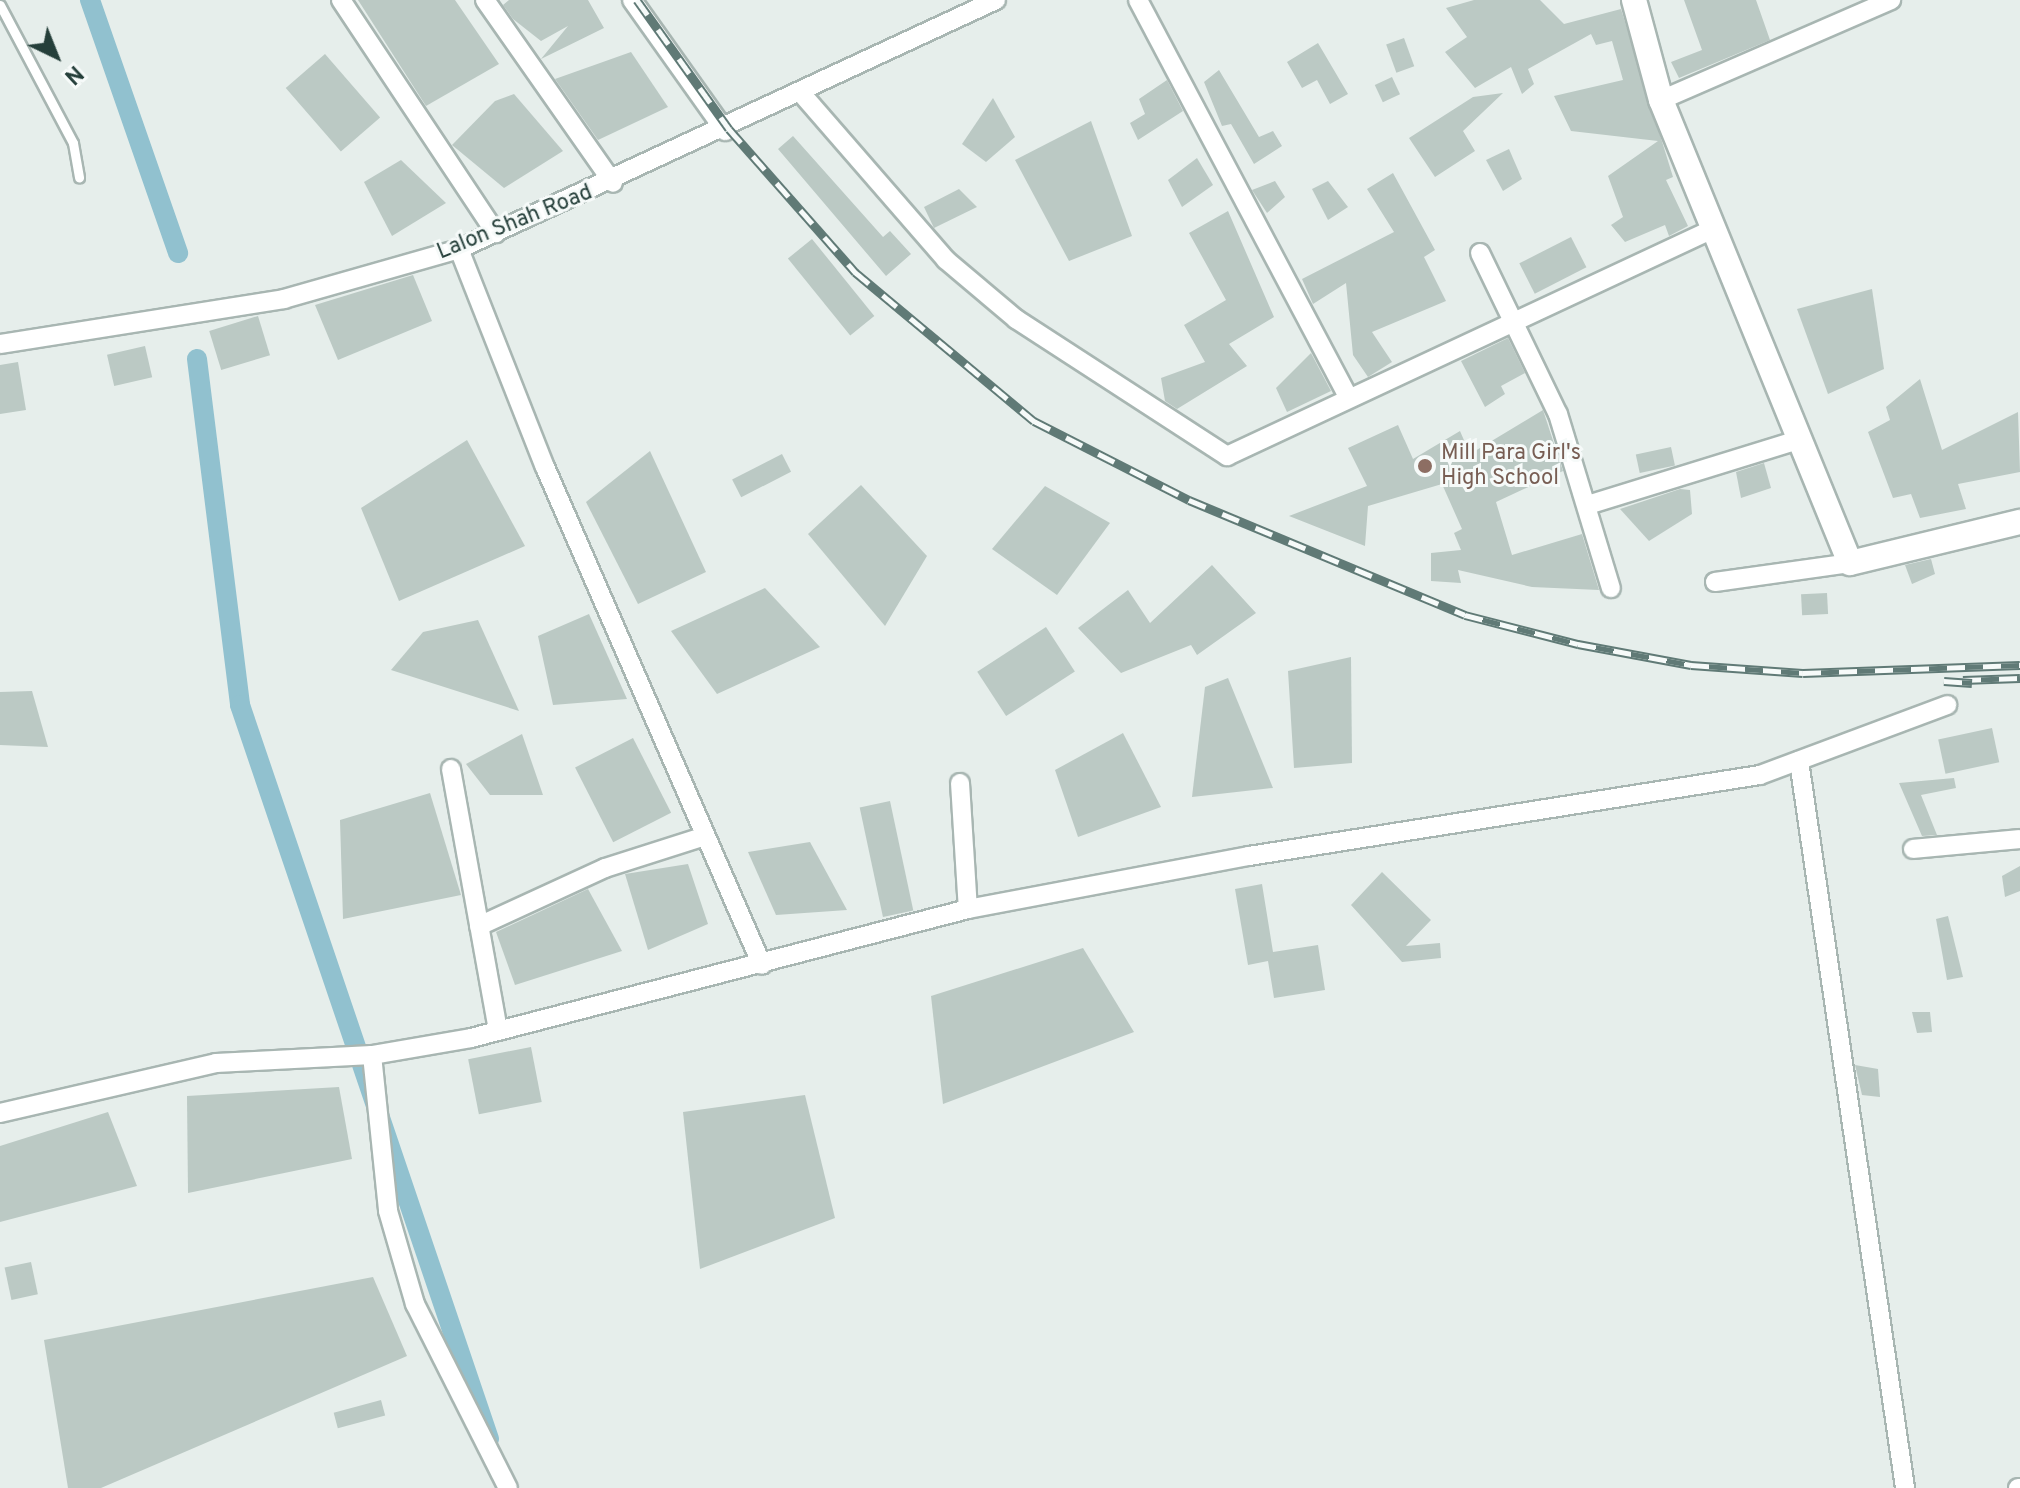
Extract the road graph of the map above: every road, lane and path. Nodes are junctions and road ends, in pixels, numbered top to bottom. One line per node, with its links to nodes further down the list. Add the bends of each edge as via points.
1 (341, 0): 16 (street)
2 (485, 0): 14 (street)
3 (632, 0): 12 (street)
4 (996, 0): 9 (street, Lalon Shah Road)
5 (1138, 0): 21 (street)
6 (1634, 0): 11 (street)
7 (1891, 0): 11 (street)
8 (0, 5): 13 (lane, via 73,143)
9 (974, 5): 10 (street, Lalon Shah Road)
10 (801, 93): 12 (street, Lalon Shah Road); 21 (street, via 946,260 1016,319 1217,454 1227,456)
11 (1661, 100): 15 (street)
12 (725, 131): 14 (street, Lalon Shah Road)
13 (79, 177)
14 (613, 183): 16 (street, Lalon Shah Road)
15 (1715, 228): 19 (street); 22 (street)
16 (496, 233): 17 (street, Lalon Shah Road)
17 (459, 249): 20 (street, Lalon Shah Road, via 284,299); 32 (street)
18 (1480, 253): 19 (street)
19 (1516, 318): 21 (street); 23 (street)
20 (0, 344)
21 (1348, 397)
22 (1801, 439): 23 (street); 25 (street)
23 (1591, 504): 27 (street)
24 (2020, 522): 25 (street)
25 (1850, 563): 26 (street)
26 (1715, 582)
27 (1611, 588)
28 (1947, 705): 29 (street)
29 (1799, 761): 35 (street, via 1760,775); 42 (street)
30 (451, 769): 36 (street)
31 (960, 783): 35 (street)
32 (702, 837): 36 (street, via 605,868); 37 (street)
33 (2020, 839): 34 (street)
34 (1913, 849)
35 (968, 909): 37 (street)
36 (479, 926): 38 (street)
37 (762, 965): 38 (street)
38 (498, 1031): 39 (street)
39 (372, 1055): 40 (street, via 216,1063); 41 (street, via 388,1211 415,1304)
40 (0, 1113)
41 (508, 1488)
42 (1905, 1488)

